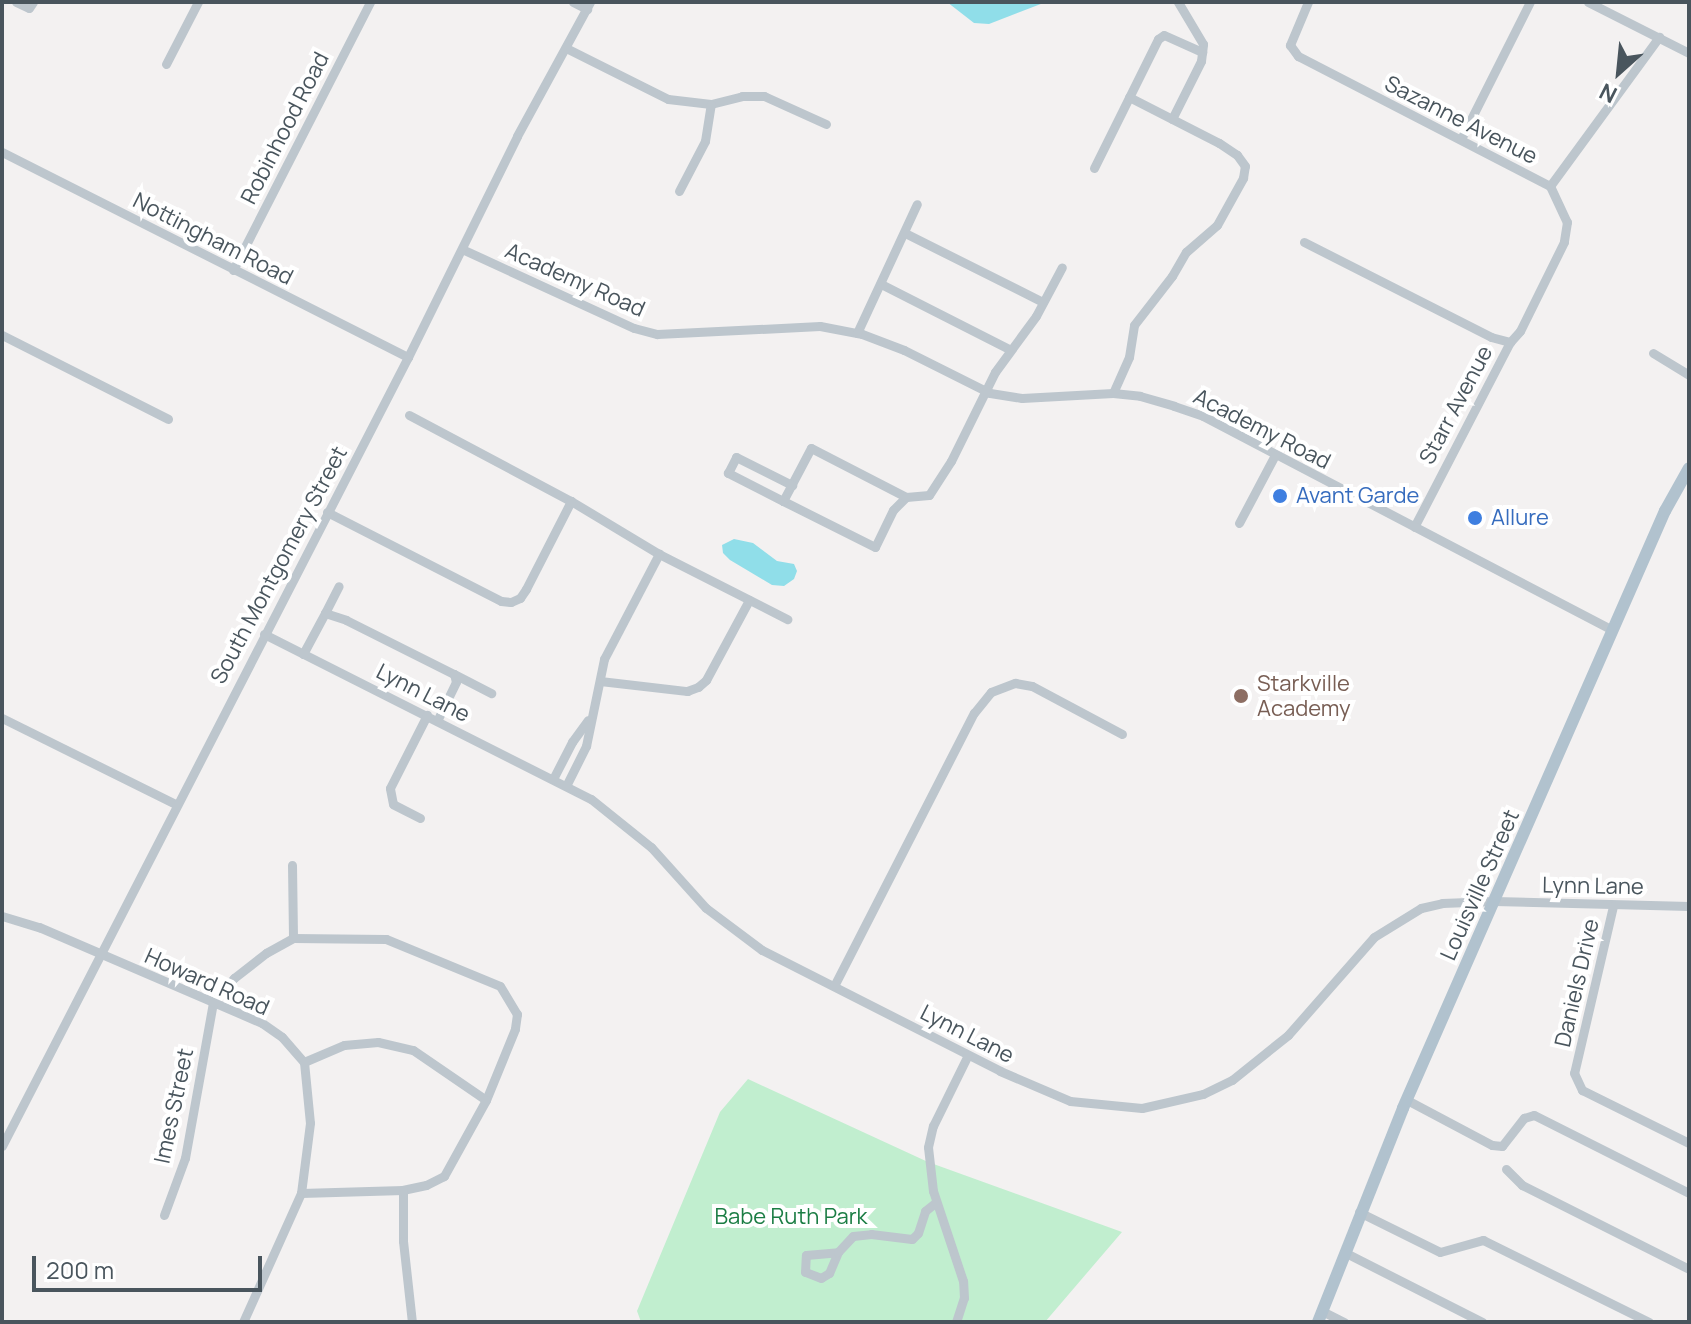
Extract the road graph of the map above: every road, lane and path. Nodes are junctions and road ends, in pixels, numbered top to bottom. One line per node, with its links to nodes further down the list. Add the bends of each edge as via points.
1 (16, 2): 2 (street, via 29,8)
2 (33, 2)
3 (198, 2): 15 (street)
4 (370, 2): 30 (street, Robinhood Road)
5 (573, 2): 10 (street)
6 (1178, 2): 13 (street, via 1203,44)
7 (1308, 2): 20 (street, Sazanne Avenue, via 1290,45 1298,56)
8 (1530, 2): 20 (street)
9 (1589, 2): 11 (street)
10 (589, 6): 12 (street, South Montgomery Street)
11 (1659, 37): 14 (street); 23 (street)
12 (566, 48): 17 (street, via 668,99); 28 (street, South Montgomery Street)
13 (1202, 52): 16 (street, via 1164,35); 18 (street)
14 (1689, 53)
15 (166, 64)
16 (1129, 97): 18 (street); 22 (street)
17 (711, 104): 19 (street, via 764,96); 24 (street, via 705,141)
18 (1172, 119): 41 (street, via 1237,155 1245,166 1243,178 1217,225 1186,252 1134,325 1129,357)
19 (826, 124)
20 (1461, 139): 23 (street, Sazanne Avenue)
21 (2, 152): 30 (street, Nottingham Road)
22 (1094, 168)
23 (1550, 186): 35 (street, Sazanne Avenue, via 1567,222 1564,242)
24 (679, 191)
25 (917, 204): 26 (street)
26 (905, 233): 31 (street); 32 (street)
27 (1304, 242): 35 (street)
28 (462, 249): 33 (street, Academy Road, via 657,334 783,326); 38 (street, South Montgomery Street)
29 (1062, 267): 32 (street)
30 (233, 270): 38 (street, Nottingham Road)
31 (881, 284): 33 (street); 36 (street)
32 (1043, 302): 36 (street)
33 (857, 333): 40 (street, Academy Road)
34 (2, 335): 43 (street)
35 (1510, 342): 52 (street, Starr Avenue)
36 (1009, 349): 40 (street)
37 (1653, 353): 39 (street)
38 (408, 357): 50 (street, South Montgomery Street)
39 (1689, 375)
40 (985, 390): 41 (street, Academy Road, via 1022,398); 47 (street, via 939,484 922,498)
41 (1113, 393): 44 (street, Academy Road, via 1203,416)
42 (409, 415): 48 (street)
43 (168, 419)
44 (1275, 455): 51 (street); 52 (street, Academy Road)
45 (1689, 468): 58 (main road, Louisville Street)
46 (792, 485): 47 (street, via 811,448); 49 (street); 49 (street, via 736,457 728,473)
47 (906, 497): 49 (street, via 893,510 875,547)
48 (571, 501): 50 (street, via 526,589 511,602); 53 (street)
49 (783, 501)
50 (327, 512): 59 (street, South Montgomery Street)
51 (1239, 523)
52 (1414, 527): 58 (street, Academy Road)
53 (659, 554): 55 (street); 62 (street, via 604,659)
54 (339, 586): 56 (street)
55 (749, 600): 57 (street); 62 (street, via 698,687 687,691)
56 (325, 613): 60 (street); 61 (street)
57 (787, 619)
58 (1613, 630): 74 (main road, Louisville Street)
59 (264, 634): 60 (street, Lynn Lane); 71 (street, South Montgomery Street)
60 (303, 654): 64 (street, Lynn Lane)
61 (454, 674): 63 (street); 67 (street, via 456,682)
62 (600, 681): 65 (street)
63 (491, 693)
64 (427, 715): 67 (street, Lynn Lane); 72 (street, via 390,788 393,804)
65 (590, 717): 69 (street); 70 (street, via 586,746)
66 (2, 718): 71 (street)
67 (437, 721): 69 (street, Lynn Lane)
68 (1122, 734): 80 (street, via 1032,686 1015,683 991,692 974,713)
69 (553, 779): 70 (street, Lynn Lane)
70 (566, 786): 80 (street, Lynn Lane, via 626,823 733,931)
71 (175, 804): 79 (street, South Montgomery Street)
72 (420, 818)
73 (292, 865): 78 (street)
74 (1494, 901): 75 (street, Lynn Lane); 82 (street, Lynn Lane, via 1442,903 1397,920 1374,937 1261,1059 1232,1080 1173,1103 1142,1108 1070,1101); 85 (main road, Louisville Street)
75 (1613, 906): 76 (street, Lynn Lane); 86 (street, Daniels Drive, via 1574,1073 1582,1090)
76 (1689, 906)
77 (2, 916): 79 (street, Howard Road)
78 (293, 938): 81 (street, via 234,978); 84 (street, via 386,939 500,986 517,1014)
79 (99, 954): 81 (street, Howard Road); 87 (street, South Montgomery Street)
80 (834, 986): 82 (street, Lynn Lane)
81 (213, 1002): 83 (street, Howard Road, via 262,1023); 94 (street, Imes Street, via 185,1158)
82 (968, 1055): 92 (street, via 928,1147)
83 (304, 1062): 84 (street, via 344,1045 378,1042 413,1050); 90 (street, via 310,1123)
84 (486, 1100): 89 (street, via 444,1176)
85 (1407, 1100): 91 (street, via 1492,1145 1502,1146 1524,1118 1534,1115); 93 (main road, Louisville Street)
86 (1689, 1143)
87 (2, 1146)
88 (1506, 1169): 97 (street, via 1522,1185)
89 (403, 1190): 90 (street); 100 (street)
90 (301, 1193): 99 (street)
91 (1689, 1193)
92 (936, 1202): 95 (street, via 925,1211 912,1239 853,1236); 101 (street, via 963,1281)
93 (1359, 1212): 96 (main road, Louisville Street); 104 (street, via 1440,1252 1483,1240)
94 (164, 1215)
95 (838, 1252)
96 (1344, 1252): 98 (main road, Louisville Street); 103 (street)
97 (1689, 1269)
98 (1320, 1316): 102 (street)
99 (243, 1322)
100 (412, 1322)
101 (956, 1322)
102 (1344, 1322)
103 (1482, 1322)
104 (1649, 1322)

